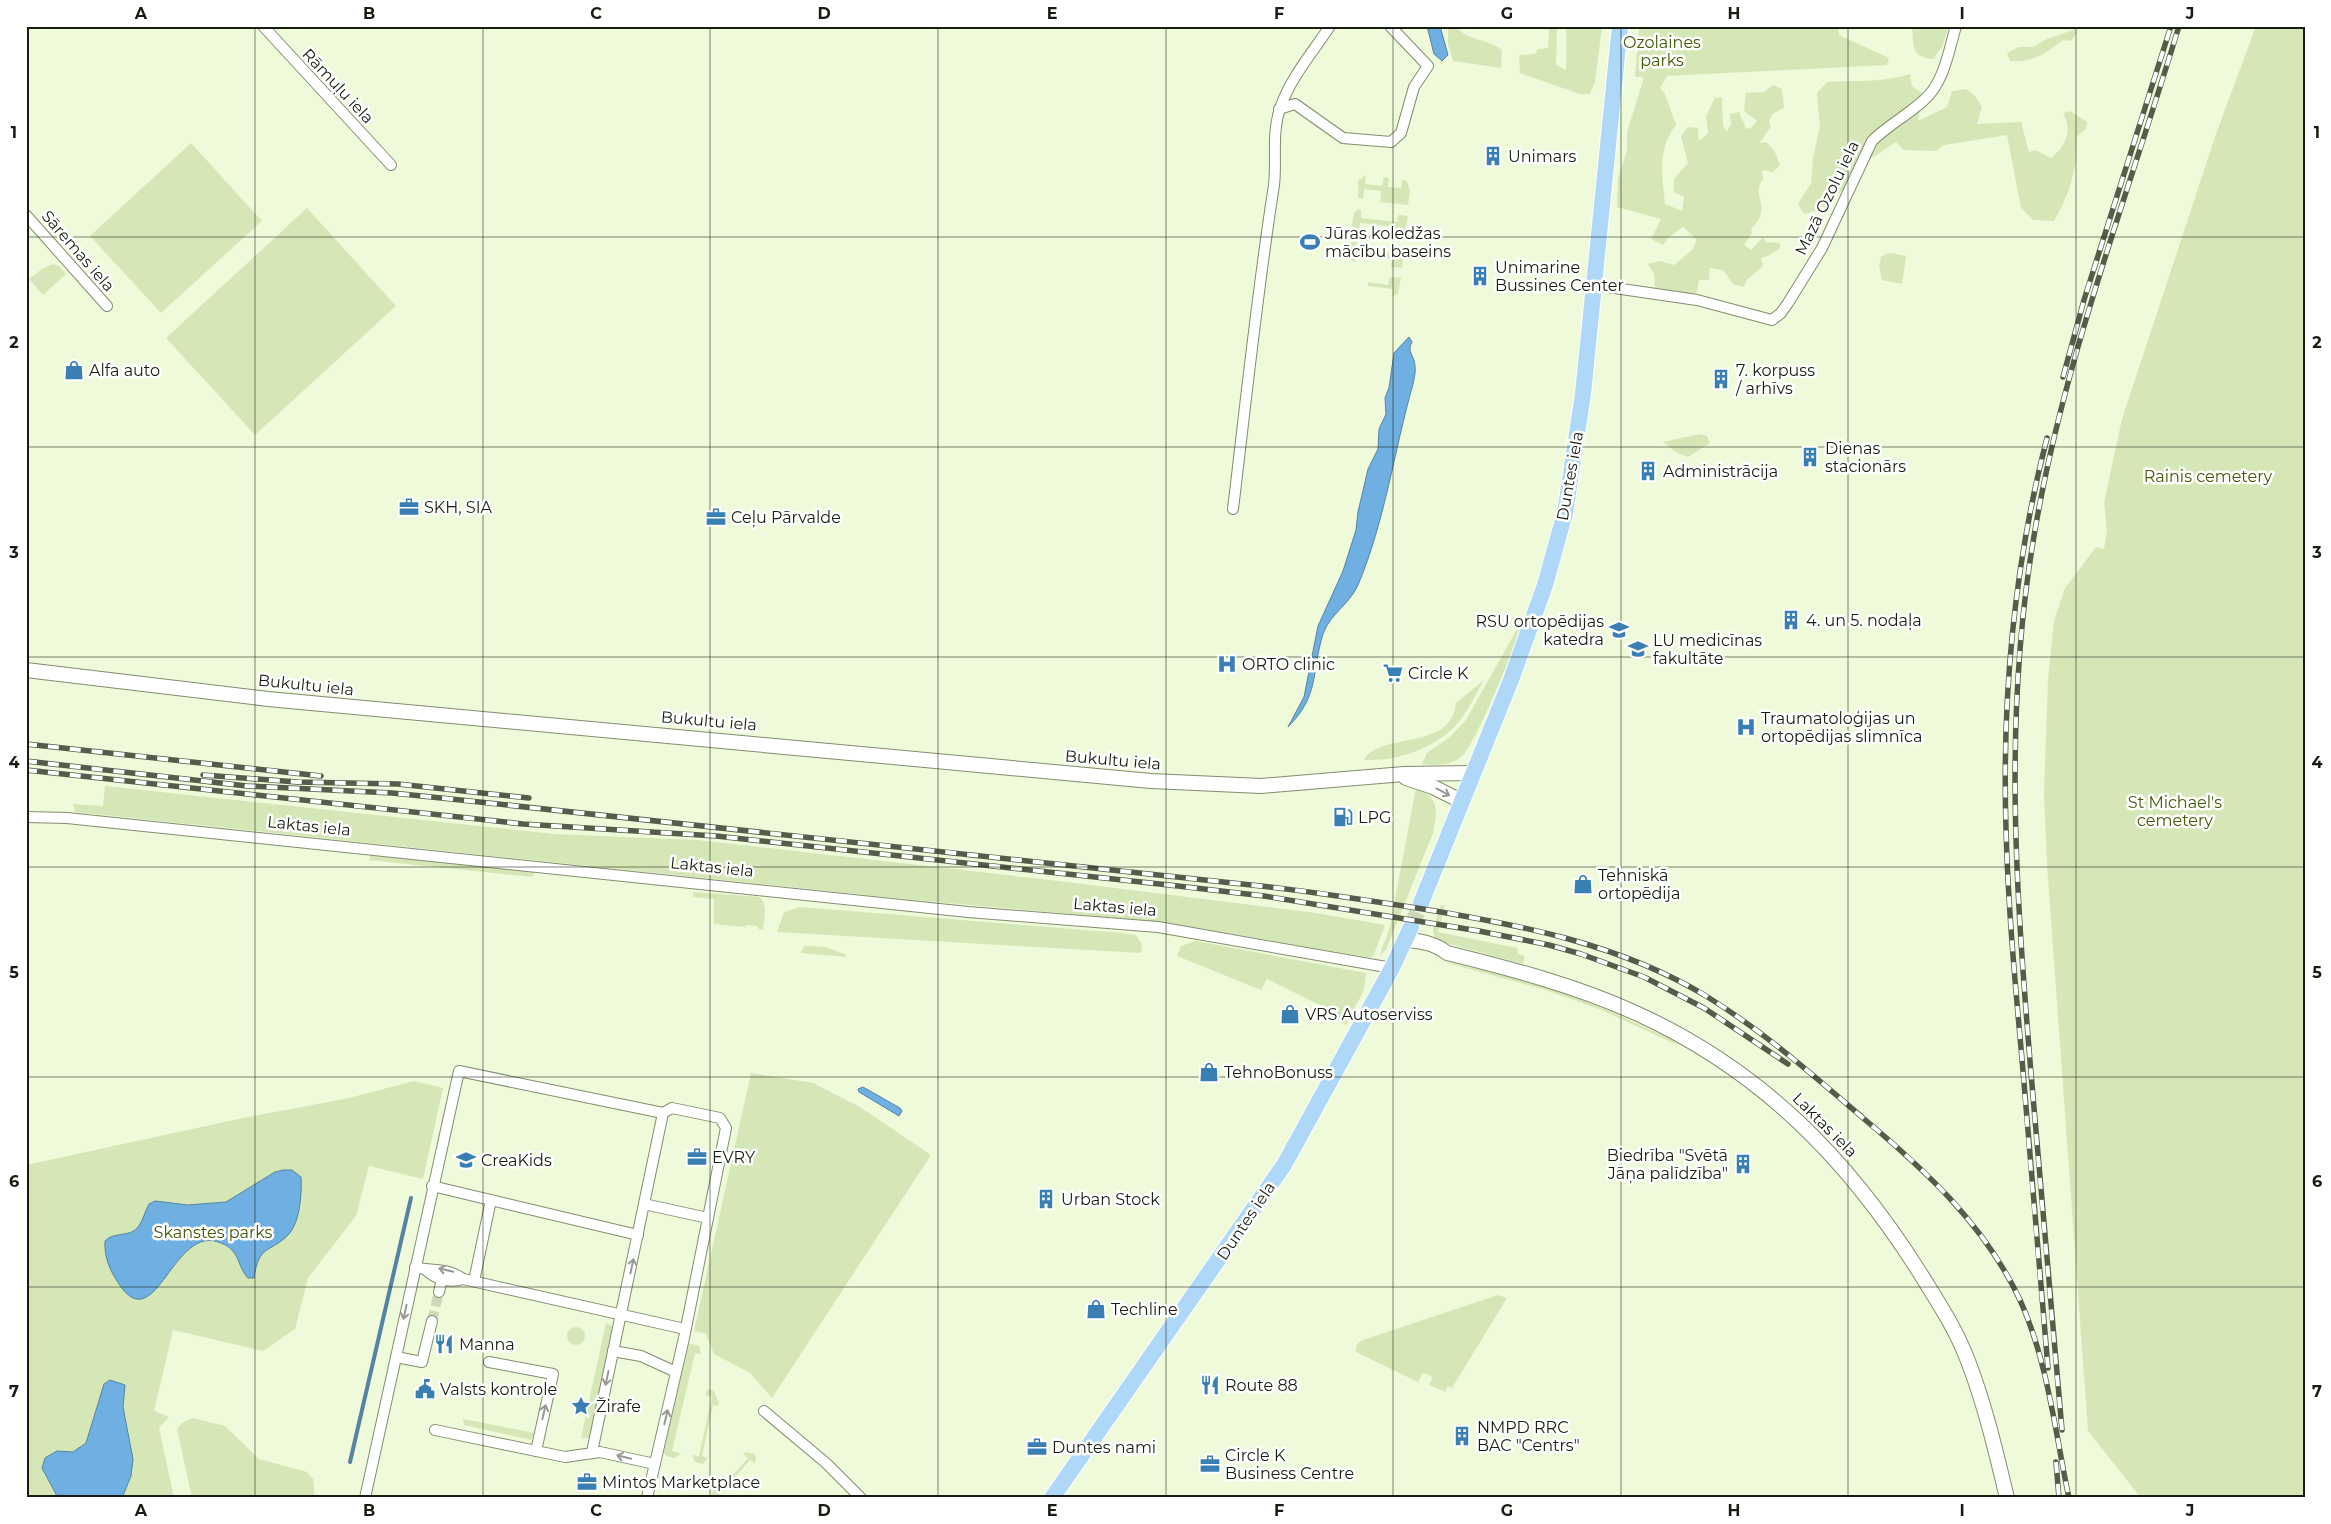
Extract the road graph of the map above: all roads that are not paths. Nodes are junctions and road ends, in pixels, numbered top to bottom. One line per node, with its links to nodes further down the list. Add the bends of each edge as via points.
1 (263, 26): 7 (street, Rāmuļu iela)
2 (1330, 26): 6 (street, via 1288,88)
3 (1390, 26): 6 (street, via 1428,66 1414,87 1401,133 1391,142 1343,138 1295,104)
4 (1620, 26): 9 (main road, Duntes iela)
5 (1956, 26): 9 (street, Mazā Ozolu iela, via 1943,69 1932,91 1925,100 1872,140 1822,248 1788,304 1772,320 1682,297)
6 (1280, 109): 11 (street, via 1274,148 1275,173)
7 (391, 165)
8 (26, 215): 10 (street, Sāremas iela)
9 (1594, 285): 13 (main road, Duntes iela, via 1578,428 1563,522 1512,680)
10 (106, 306)
11 (1233, 509)
12 (26, 670): 14 (street, Bukultu iela, via 268,699 1151,781 1261,786)
13 (1472, 773): 14 (street, Bukultu iela); 15 (main road, Duntes iela)
14 (1390, 775): 15 (street, Bukultu iela, one-way to 15, via 1426,784)
15 (1461, 801): 17 (main road, Duntes iela)
16 (26, 817): 19 (street, Laktas iela, via 67,818 968,912 1158,927)
17 (1421, 903)
18 (1409, 933): 19 (main road, Duntes iela); 48 (street, Laktas iela, via 1447,953 1567,985 1647,1018 1753,1082 1799,1122 1868,1197 1894,1232 1954,1328 1980,1394)
19 (1392, 968): 47 (main road, Duntes iela, via 1284,1165)
20 (663, 1113): 21 (street, via 459,1071); 23 (street); 24 (street, via 672,1108 720,1118 726,1128)
21 (432, 1186): 22 (street); 26 (street)
22 (492, 1200): 25 (street); 30 (street)
23 (644, 1204): 24 (street); 25 (street)
24 (708, 1218): 34 (street)
25 (638, 1235): 32 (street, one-way to 25)
26 (415, 1268): 27 (street); 36 (street, one-way to 36)
27 (426, 1270): 28 (street, via 433,1277); 29 (street, one-way to 27, via 455,1272 435,1268)
28 (442, 1279): 29 (street, via 454,1282); 31 (street)
29 (463, 1279): 30 (street)
30 (474, 1281): 32 (street)
31 (439, 1292)
32 (621, 1313): 34 (street); 35 (street)
33 (432, 1321): 36 (street, via 422,1362)
34 (685, 1329): 38 (street)
35 (613, 1350): 38 (street, via 641,1356); 42 (street, one-way to 42)
36 (396, 1357): 44 (street)
37 (489, 1362): 41 (street, one-way to 37, via 553,1374)
38 (676, 1372): 43 (street, one-way to 38)
39 (764, 1412): 46 (street, via 826,1463)
40 (435, 1430): 41 (street)
41 (536, 1451): 42 (street, via 565,1457)
42 (592, 1452): 43 (street, one-way to 42)
43 (655, 1464): 45 (street)
44 (365, 1498)
45 (647, 1498)
46 (861, 1498)
47 (1052, 1498)
48 (2007, 1498)

